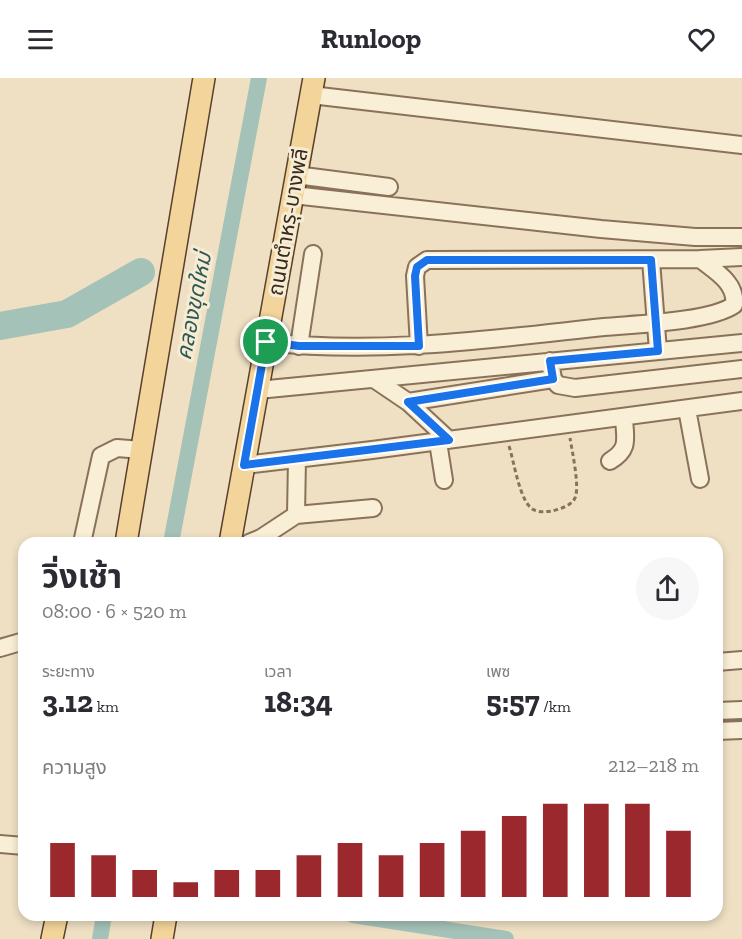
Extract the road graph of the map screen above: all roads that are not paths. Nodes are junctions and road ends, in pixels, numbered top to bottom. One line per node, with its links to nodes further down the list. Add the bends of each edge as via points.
1 (204, 78): 27 (main road)
2 (312, 87): 3 (street); 4 (main road, ถนนตำหรุ-บางพลี)
3 (742, 145)
4 (294, 185): 5 (street); 6 (street, via 601,229); 12 (main road, ถนนตำหรุ-บางพลี)
5 (389, 187)
6 (742, 237)
7 (313, 255): 14 (street)
8 (742, 257): 9 (street)
9 (700, 259): 10 (street); 11 (street, via 732,289 734,305 714,314)
10 (651, 260): 11 (street); 15 (street, via 427,260 417,267 415,276)
11 (655, 322): 15 (street); 16 (street)
12 (266, 342): 14 (street); 21 (main road, ถนนตำหรุ-บางพลี)
13 (742, 343): 16 (street)
14 (299, 346): 15 (street)
15 (419, 346)
16 (658, 351): 17 (street)
17 (550, 361): 19 (street); 20 (street)
18 (742, 369): 20 (street, via 575,388 558,385)
19 (374, 379): 21 (street); 23 (street)
20 (553, 379): 23 (street)
21 (258, 390): 30 (main road, ถนนตำหรุ-บางพลี)
22 (742, 401): 24 (street)
23 (408, 402): 26 (street)
24 (687, 409): 25 (street); 31 (street)
25 (624, 417): 26 (street); 29 (street, via 625,448)
26 (443, 441): 28 (street); 32 (street)
27 (142, 450): 35 (street, via 117,448 101,456); 36 (main road)
28 (297, 459): 30 (street); 34 (street)
29 (610, 461)
30 (244, 465): 37 (main road, ถนนตำหรุ-บางพลี)
31 (700, 479)
32 (444, 480)
33 (373, 508): 34 (street)
34 (296, 515): 38 (street)
35 (83, 537)
36 (127, 537)
37 (232, 537)
38 (263, 537)
39 (18, 643): 40 (street)
40 (0, 648)
41 (742, 660): 42 (street)
42 (723, 662)
43 (742, 710): 44 (street)
44 (723, 711)
45 (742, 730): 46 (street)
46 (723, 731)
47 (0, 844): 48 (street)
48 (18, 846)
49 (56, 921): 50 (main road)
50 (52, 939)

